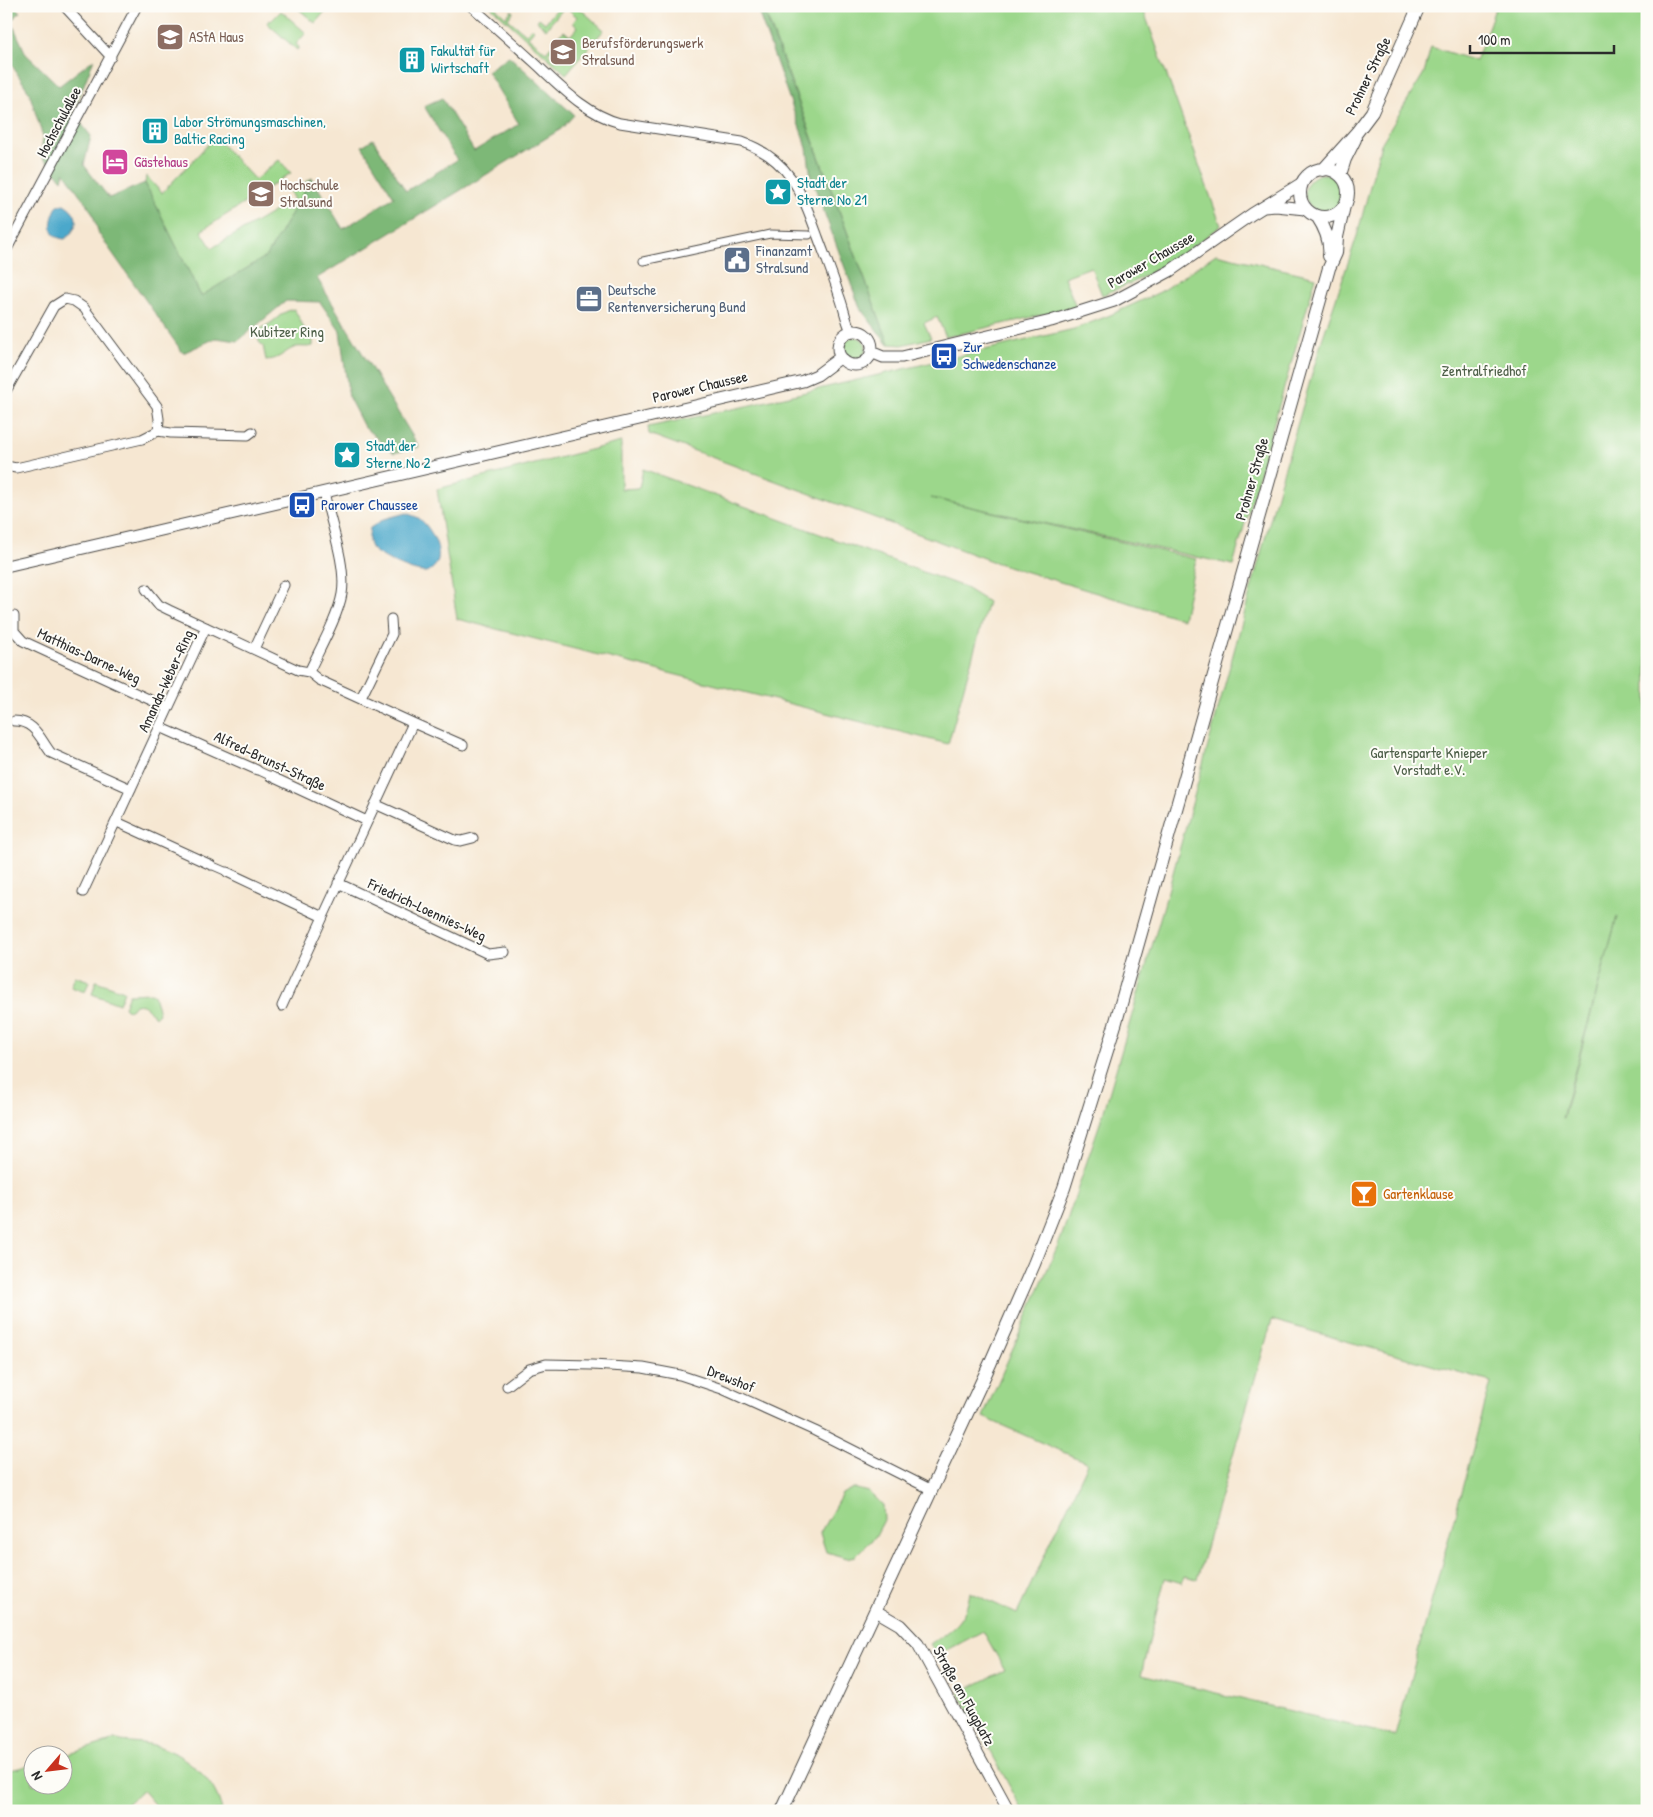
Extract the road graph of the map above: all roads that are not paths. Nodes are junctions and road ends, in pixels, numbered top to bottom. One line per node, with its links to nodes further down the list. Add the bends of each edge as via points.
1 (64, 6): 5 (street)
2 (137, 6): 5 (street, Hochschulallee)
3 (472, 6): 18 (street, via 590,110 620,123 742,142 757,147 782,166 804,200)
4 (1419, 6): 6 (main road, Prohner Straße, via 1372,112)
5 (111, 57): 15 (street, Hochschulallee)
6 (1357, 132): 7 (main road, Prohner Straße); 8 (main road, Prohner Straße)
7 (1323, 170): 8 (main road); 9 (main road, Parower Chaussee, via 1311,173)
8 (1340, 175): 10 (main road, via 1347,190)
9 (1302, 183): 11 (street, Parower Chaussee); 12 (main road, via 1300,194)
10 (1344, 206): 13 (main road, via 1329,217); 17 (main road, Prohner Straße, via 1336,253)
11 (1263, 207): 12 (street); 19 (street, Parower Chaussee, via 1164,274 1134,292 1096,308 902,357 883,357)
12 (1306, 209): 13 (main road)
13 (1316, 216): 17 (main road, Prohner Straße, via 1324,227 1330,246)
14 (809, 235): 16 (street, via 770,234)
15 (6, 251)
16 (643, 261)
17 (1329, 268): 55 (main road, Prohner Straße, via 1112,1034 1064,1188 1014,1310)
18 (851, 331): 19 (street, via 867,336); 20 (street, via 839,342)
19 (871, 352): 20 (street, via 861,364 850,364)
20 (841, 357): 25 (street, Parower Chaussee, via 803,381)
21 (6, 391): 22 (street, via 54,306 65,298 84,308 157,406)
22 (158, 431): 23 (street, via 220,435 248,435); 24 (street, via 142,439 16,468)
23 (252, 432)
24 (6, 466)
25 (324, 492): 26 (street, Parower Chaussee); 33 (street, via 341,564 342,593)
26 (6, 566)
27 (284, 584): 32 (street)
28 (146, 588): 31 (street, via 159,605)
29 (14, 616): 35 (street, Matthias-Darne-Weg, via 14,631 23,641)
30 (392, 619): 34 (street, via 392,634)
31 (206, 627): 32 (street, Amanda-Weber-Ring); 35 (street, Amanda-Weber-Ring)
32 (254, 649): 33 (street, Amanda-Weber-Ring)
33 (309, 672): 34 (street, Amanda-Weber-Ring, via 319,680)
34 (361, 698): 37 (street, Amanda-Weber-Ring)
35 (168, 708): 38 (street, Amanda-Weber-Ring)
36 (14, 721): 42 (street, via 35,729 51,752)
37 (413, 722): 39 (street, Amanda-Weber-Ring); 43 (street)
38 (160, 727): 40 (street, Alfred-Brunst-Straße); 42 (street, Amanda-Weber-Ring)
39 (463, 745)
40 (257, 770): 41 (street, Alfred-Brunst-Straße)
41 (270, 776): 44 (street, Alfred-Brunst-Straße)
42 (131, 789): 45 (street, Amanda-Weber-Ring)
43 (375, 804): 44 (street); 46 (street, via 455,840)
44 (367, 821): 49 (street)
45 (116, 822): 47 (street); 50 (street, Amanda-Weber-Ring)
46 (473, 838)
47 (211, 865): 48 (street)
48 (227, 872): 51 (street)
49 (338, 883): 51 (street); 52 (street, Friedrich-Loennies-Weg, via 488,954)
50 (83, 892)
51 (323, 916): 53 (street)
52 (506, 952)
53 (282, 1006)
54 (507, 1386): 55 (street, Drewshof, via 529,1369 546,1364 643,1368 680,1375 747,1400)
55 (932, 1490): 56 (main road, Prohner Straße)
56 (876, 1611): 57 (main road, Prohner Straße); 58 (street, Straße am Flugplatz, via 900,1625 918,1644)
57 (782, 1811)
58 (1009, 1811)

